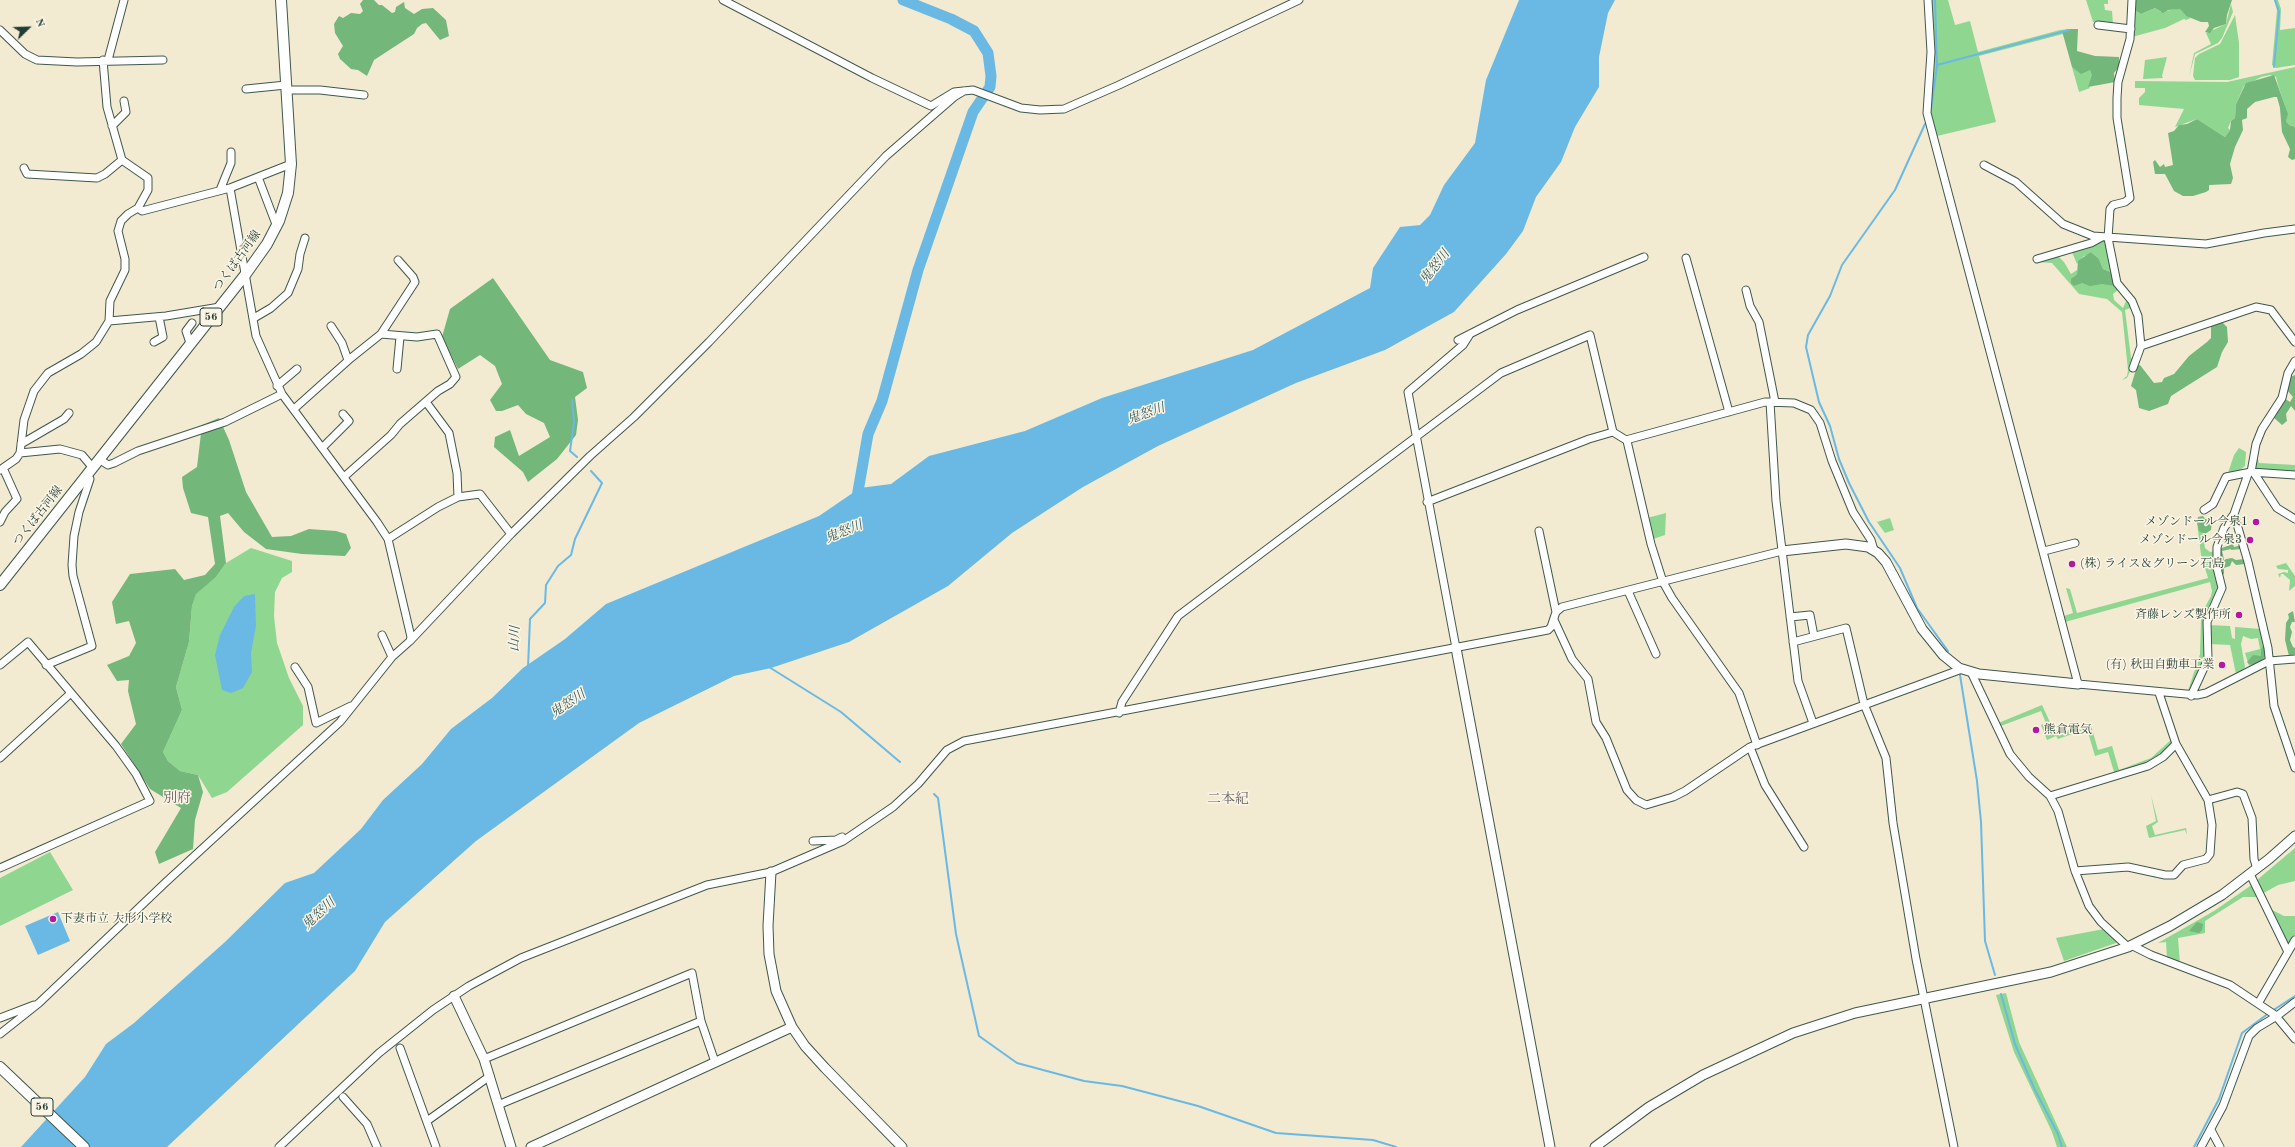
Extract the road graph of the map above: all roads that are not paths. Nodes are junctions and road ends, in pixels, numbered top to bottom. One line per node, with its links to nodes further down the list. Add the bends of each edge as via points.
1 (124, 0): 10 (street)
2 (281, 0): 12 (main road, つくば古河線 / 56)
3 (723, 0): 14 (street, via 931,106 954,92)
4 (1299, 0): 14 (street, via 1064,109 1021,108 973,90)
5 (1928, 0): 88 (street, via 1931,52 1927,113)
6 (2132, 0): 8 (street)
7 (2098, 26): 8 (street)
8 (2131, 29): 29 (street, via 2118,82 2117,98 2117,118 2130,198 2113,205 2110,209)
9 (0, 30): 10 (street, via 25,54 37,60)
10 (105, 60): 11 (street); 17 (street, via 107,107)
11 (162, 60)
12 (287, 88): 13 (street); 15 (street); 20 (main road, つくば古河線 / 56)
13 (246, 89)
14 (964, 91): 83 (street, via 886,156 640,412 590,456)
15 (364, 96)
16 (124, 101): 17 (street, via 126,112)
17 (112, 126): 19 (street)
18 (231, 152): 25 (street, via 231,163)
19 (122, 160): 22 (street, via 97,178 27,174); 26 (street, via 148,178 148,190)
20 (291, 164): 23 (street); 27 (main road, つくば古河線 / 56, via 288,193)
21 (1984, 165): 29 (street, via 2016,182 2063,224 2081,232)
22 (24, 168)
23 (258, 177): 24 (street); 27 (street)
24 (230, 188): 25 (street); 35 (street)
25 (220, 190): 26 (street, via 142,211)
26 (138, 208): 40 (street, via 121,221 118,231 125,270 110,301)
27 (277, 227): 35 (main road, つくば古河線 / 56)
28 (2295, 229): 29 (street, via 2206,244)
29 (2105, 237): 33 (street); 50 (street, via 2117,283 2129,296 2138,312)
30 (305, 238): 39 (street, via 298,269 288,293 271,308)
31 (1644, 257): 44 (street, via 1517,310)
32 (1686, 258): 61 (street)
33 (2037, 259)
34 (398, 260): 43 (street, via 413,277 414,282)
35 (245, 275): 37 (main road, つくば古河線 / 56); 39 (street)
36 (1746, 290): 59 (street, via 1750,306 1759,322)
37 (220, 307): 38 (street); 49 (main road, つくば古河線 / 56)
38 (159, 317): 40 (street); 47 (street, via 163,337)
39 (254, 318): 56 (street, via 256,336)
40 (109, 321): 67 (street, via 96,342 48,373 34,391 24,420)
41 (192, 323): 49 (street, via 186,330)
42 (331, 326): 51 (street, via 342,343)
43 (381, 334): 45 (street); 51 (street)
44 (1470, 334): 46 (street); 65 (street, via 1463,345 1408,392)
45 (400, 336): 55 (street); 58 (street, via 437,334 456,377)
46 (1458, 340)
47 (154, 342)
48 (2295, 342): 50 (street, via 2271,310 2256,307)
49 (190, 343): 70 (main road, つくば古河線 / 56)
50 (2141, 346): 53 (street)
51 (348, 360): 60 (street)
52 (2295, 361): 73 (street, via 2288,373 2282,398 2262,429 2256,444)
53 (2133, 368)
54 (297, 369): 56 (street)
55 (397, 369)
56 (277, 386): 57 (street)
57 (282, 394): 60 (street); 70 (street, via 225,422 138,451 114,464 108,465)
58 (426, 402): 75 (street); 76 (street, via 449,433 457,473)
59 (1772, 402): 61 (street); 86 (street, via 1798,404 1815,413 1846,496); 87 (street, via 1774,473)
60 (294, 409): 68 (street)
61 (1729, 412): 66 (street)
62 (69, 413): 67 (street, via 64,419)
63 (343, 414): 68 (street, via 349,421)
64 (1613, 432): 65 (street, via 1590,335 1501,373); 66 (street); 77 (street)
65 (1416, 438): 77 (street); 115 (street, via 1178,616 1122,702)
66 (1627, 441): 89 (street, via 1651,544)
67 (21, 444): 69 (street)
68 (322, 448): 75 (street)
69 (20, 453): 71 (street); 72 (street, via 60,449 74,451 82,455)
70 (99, 459): 72 (main road, つくば古河線 / 56)
71 (2, 469): 81 (street, via 17,499)
72 (90, 472): 90 (main road, つくば古河線 / 56); 105 (street, via 74,536 72,565 92,646)
73 (2251, 473): 74 (street); 78 (street, via 2225,478 2214,504); 79 (street); 80 (street, via 2277,508)
74 (2295, 475)
75 (344, 477): 84 (street)
76 (458, 498): 83 (street, via 480,494); 84 (street, via 438,507)
77 (1428, 502): 99 (street)
78 (2204, 510)
79 (2234, 514): 103 (street, via 2248,562); 112 (street, via 2224,528 2217,547 2217,568 2222,588 2207,622 2206,663)
80 (2295, 519)
81 (0, 522)
82 (1539, 532): 92 (street)
83 (511, 534): 97 (street)
84 (388, 539): 97 (street)
85 (2075, 543): 88 (street)
86 (1874, 550): 87 (street, via 1854,544); 107 (street, via 1886,562 1922,629 1943,655)
87 (1782, 551): 89 (street); 93 (street)
88 (2044, 551): 109 (street)
89 (1663, 582): 91 (street); 118 (street, via 1738,693)
90 (0, 585)
91 (1628, 591): 92 (street, via 1562,607); 100 (street)
92 (1556, 612): 94 (street)
93 (1790, 617): 96 (street, via 1810,615); 98 (street)
94 (1554, 620): 99 (street, via 1548,630); 118 (street, via 1572,659 1588,678 1596,722 1606,738 1627,790 1636,800 1646,805 1673,797)
95 (382, 635): 101 (street)
96 (1814, 636): 98 (street); 114 (street, via 1846,628)
97 (410, 641): 101 (street)
98 (1793, 642): 116 (street, via 1798,681)
99 (1456, 648): 115 (street); 161 (street)
100 (1656, 654)
101 (392, 657): 113 (street)
102 (2295, 659): 103 (street)
103 (2269, 661): 112 (street, via 2206,693); 120 (street, via 2274,706)
104 (0, 665): 105 (street, via 28,642)
105 (46, 665): 110 (street)
106 (295, 667): 113 (street, via 308,687 316,723)
107 (1962, 669): 108 (street); 114 (street)
108 (1971, 672): 109 (street); 121 (street, via 2010,754 2029,777)
109 (2078, 684): 111 (street)
110 (71, 693): 119 (street); 127 (street, via 116,746 136,774 150,801)
111 (2159, 693): 112 (street); 117 (street)
112 (2191, 696)
113 (354, 704): 138 (street, via 340,722)
114 (1864, 704): 116 (street); 135 (street, via 1888,768 1893,823)
115 (1119, 713): 123 (street, via 964,741 947,750 918,784)
116 (1813, 722): 118 (street)
117 (2176, 744): 121 (street, via 2163,757 2148,766); 122 (street)
118 (1754, 746): 126 (street, via 1765,785)
119 (0, 758)
120 (2295, 768)
121 (2050, 796): 128 (street, via 2062,821)
122 (2208, 800): 128 (street, via 2212,845 2206,859 2186,863 2170,875 2128,867); 130 (street, via 2238,792 2243,794 2252,818)
123 (867, 827): 125 (street, via 836,840); 129 (street, via 843,841)
124 (2295, 836): 130 (street)
125 (813, 841)
126 (1804, 846)
127 (0, 868)
128 (2075, 871): 132 (street, via 2080,887 2095,914)
129 (771, 872): 134 (street, via 707,885 521,958); 142 (street, via 769,954 776,991)
130 (2254, 872): 132 (street, via 2196,912); 133 (street)
131 (2295, 940): 133 (street)
132 (2130, 946): 135 (street, via 2051,972); 136 (street, via 2225,982)
133 (2288, 952): 136 (street)
134 (454, 996): 146 (street); 155 (street, via 379,1053)
135 (1924, 998): 162 (street, via 1855,1013 1793,1034 1743,1055 1649,1107); 163 (street)
136 (2259, 1002): 139 (street)
137 (2295, 1002): 139 (street)
138 (39, 1003): 140 (street); 143 (street)
139 (2276, 1016): 144 (street); 153 (street, via 2249,1036 2223,1106)
140 (0, 1018)
141 (701, 1021): 146 (street, via 692,973); 147 (street); 151 (street)
142 (792, 1027): 147 (street); 160 (street, via 820,1062)
143 (0, 1034)
144 (2295, 1039)
145 (400, 1048): 152 (street)
146 (484, 1059): 149 (street)
147 (715, 1062): 159 (street)
148 (0, 1067): 154 (main road, 56)
149 (490, 1076): 151 (street); 152 (street)
150 (343, 1097): 156 (street, via 367,1124)
151 (498, 1105): 158 (street)
152 (427, 1121): 157 (street)
153 (2211, 1130): 164 (street); 165 (street)
154 (84, 1147)
155 (279, 1147)
156 (377, 1147)
157 (436, 1147)
158 (511, 1147)
159 (531, 1147)
160 (902, 1147)
161 (1550, 1147)
162 (1595, 1147)
163 (1954, 1147)
164 (2201, 1147)
165 (2220, 1147)

